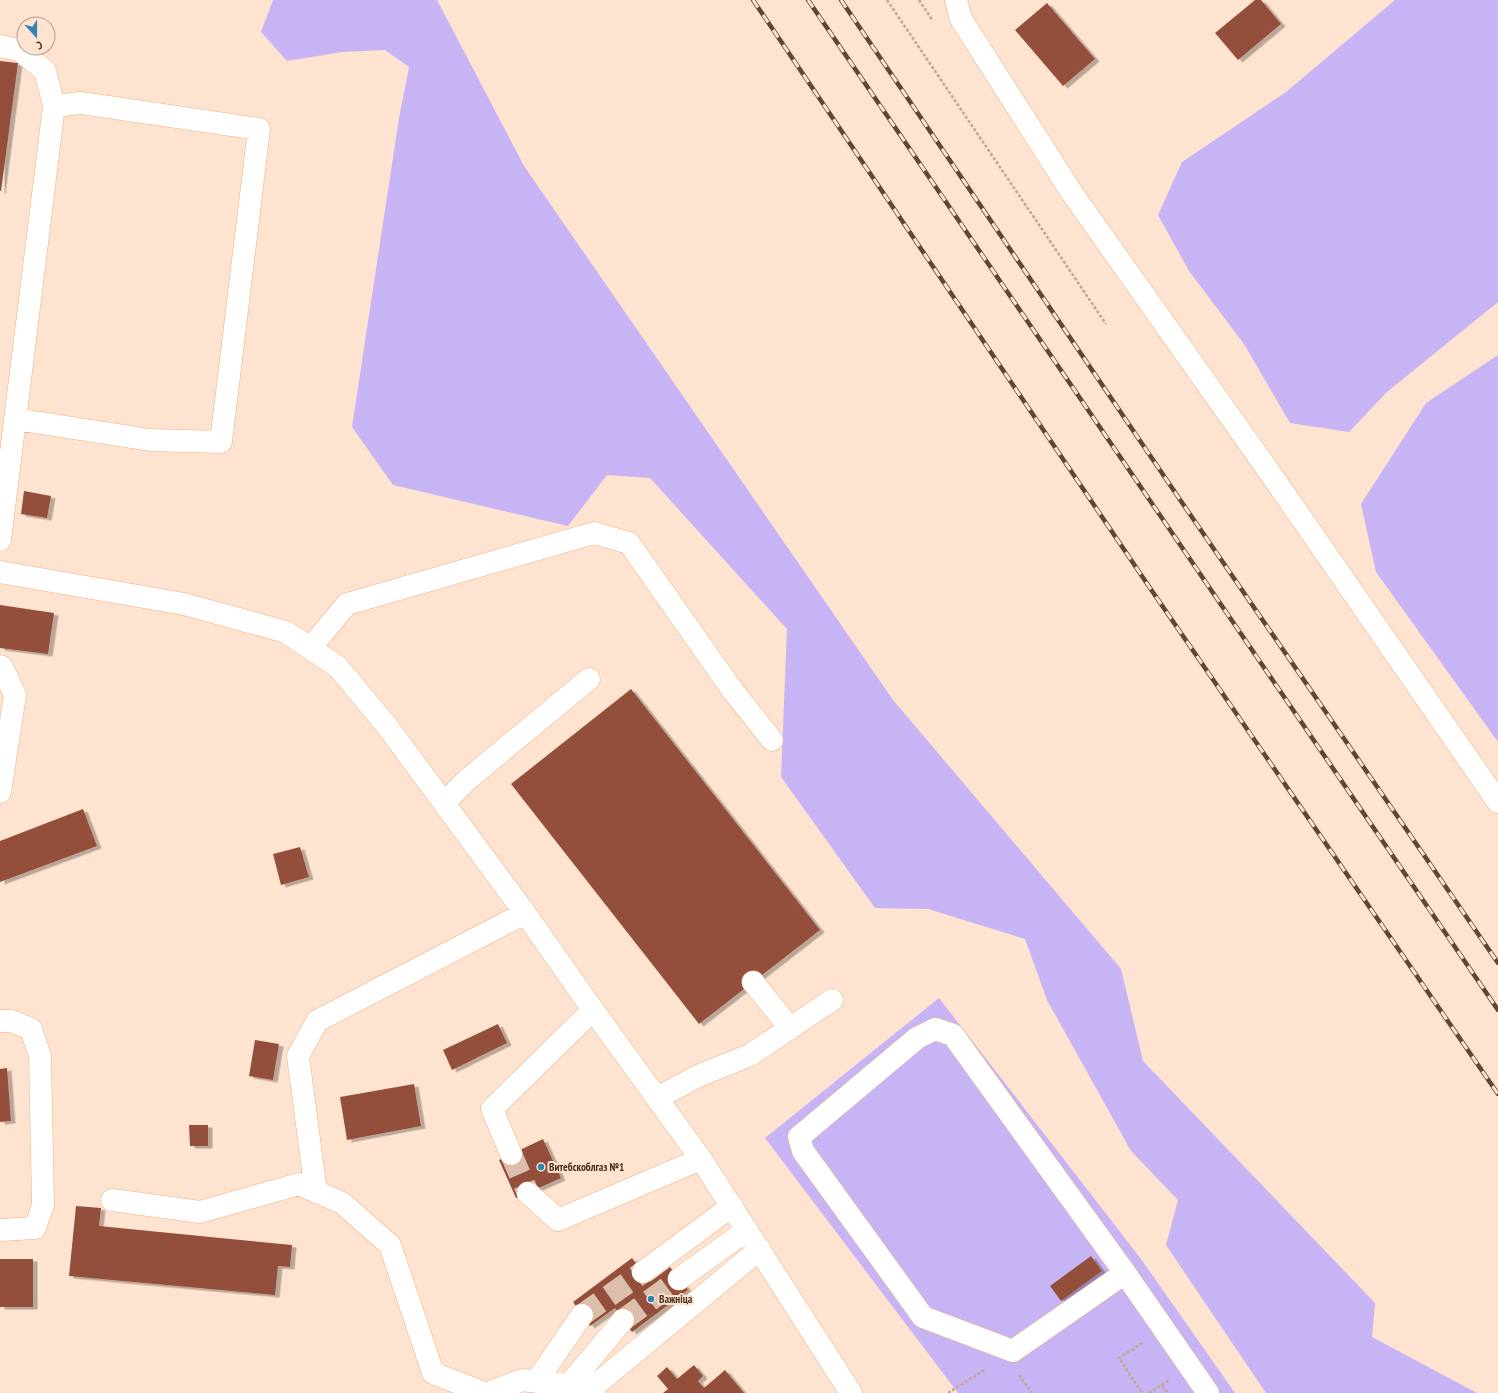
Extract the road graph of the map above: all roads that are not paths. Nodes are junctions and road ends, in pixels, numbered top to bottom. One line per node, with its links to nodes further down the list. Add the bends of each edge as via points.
1 (956, 0): 12 (street, via 961,19 1072,193 1269,471)
2 (0, 46): 3 (street, via 20,50 45,71)
3 (54, 106): 4 (street); 4 (street, via 81,103 260,129 221,442 150,440)
4 (15, 419): 5 (street)
5 (0, 540)
6 (0, 572): 7 (street, via 184,604 286,632)
7 (310, 648): 10 (street, via 347,604 594,533 629,543 733,691); 13 (street, via 338,667 387,726)
8 (0, 666): 11 (street, via 15,695)
9 (589, 679): 13 (street, via 467,780)
10 (772, 740)
11 (0, 792)
12 (1498, 802)
13 (444, 803): 14 (street)
14 (525, 913): 17 (street); 23 (street, via 318,1021 298,1056)
15 (753, 982): 19 (street)
16 (832, 1000): 19 (street)
17 (593, 1010): 20 (street); 21 (street, via 492,1109)
18 (0, 1021): 27 (street, via 11,1021 31,1029 40,1056 43,1205 35,1228)
19 (790, 1028): 20 (street, via 750,1055 698,1076)
20 (657, 1098): 22 (street)
21 (511, 1154)
22 (701, 1159): 24 (street, via 558,1220); 26 (street)
23 (316, 1192): 25 (street, via 299,1184 200,1212); 38 (street, via 342,1203 390,1246 433,1373)
24 (528, 1193)
25 (112, 1200)
26 (732, 1206): 28 (street); 30 (street)
27 (0, 1230)
28 (747, 1230): 29 (street); 32 (street)
29 (760, 1249): 37 (street); 40 (street)
30 (643, 1272)
31 (1125, 1273): 31 (street, via 953,1035 935,1029 917,1038 799,1137 803,1151 923,1317 1013,1351); 41 (street)
32 (679, 1279)
33 (582, 1315): 35 (street)
34 (623, 1320): 36 (street)
35 (536, 1382): 36 (street); 39 (street, via 522,1380)
36 (568, 1386): 37 (street)
37 (593, 1391)
38 (484, 1393)
39 (488, 1393)
40 (851, 1393)
41 (1208, 1393)

